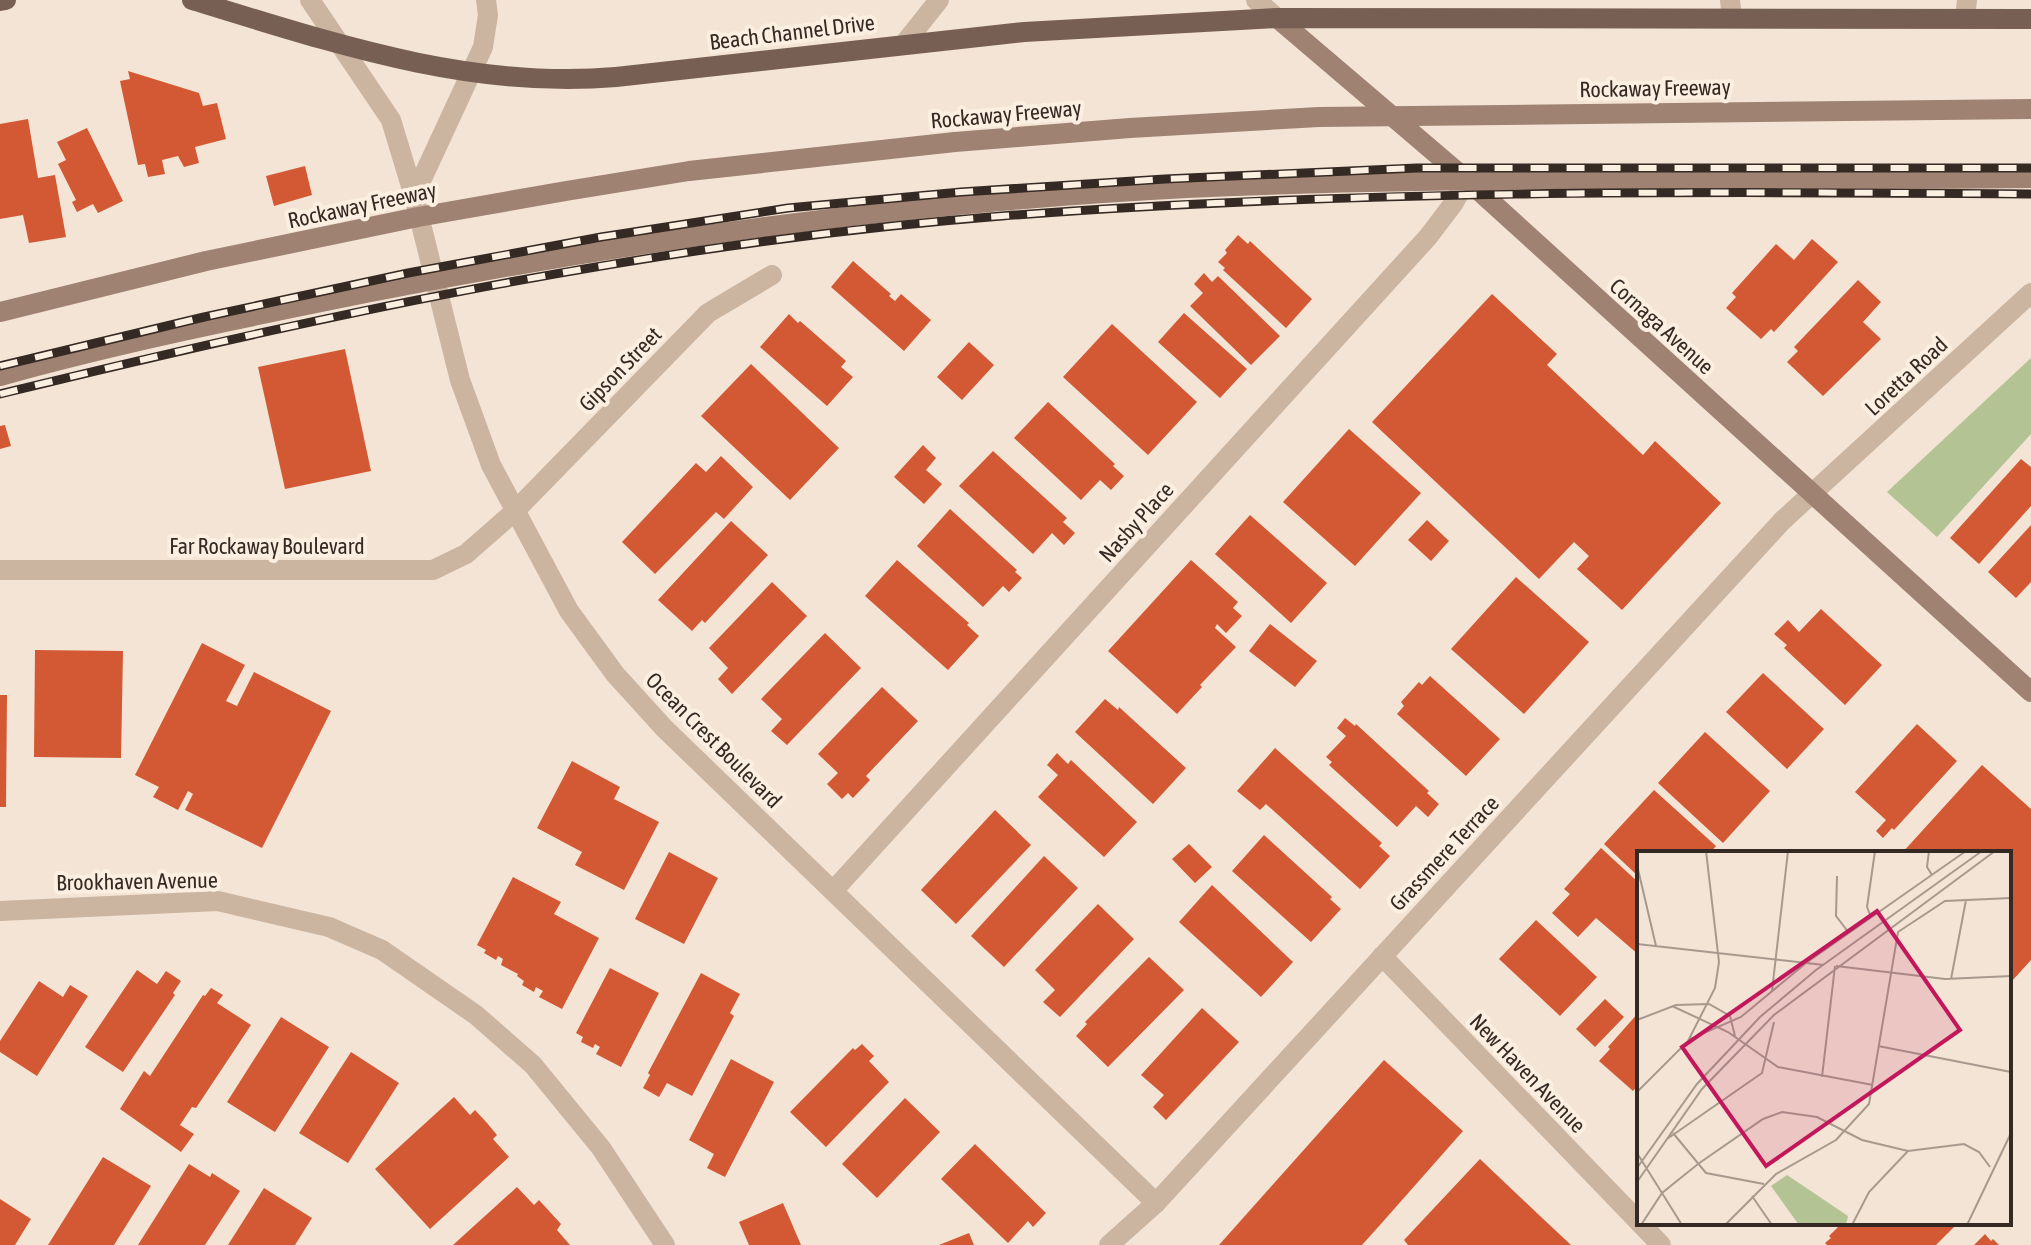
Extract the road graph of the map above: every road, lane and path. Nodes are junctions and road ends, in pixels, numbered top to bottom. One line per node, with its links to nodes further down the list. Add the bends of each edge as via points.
1 (6, 0): 7 (main road)
2 (192, 0): 12 (main road, Beach Channel Drive)
3 (310, 0): 12 (street, Ocean Crest Boulevard)
4 (486, 0): 14 (street, via 483,47)
5 (939, 0): 13 (street)
6 (1256, 0): 10 (street, Cornaga Avenue)
7 (0, 1)
8 (1731, 9): 9 (main road, Beach Channel Drive); 10 (main road, Beach Channel Drive)
9 (1966, 9): 11 (main road, Beach Channel Drive)
10 (1277, 18): 13 (main road, Beach Channel Drive); 16 (street, Cornaga Avenue)
11 (2031, 19)
12 (339, 44): 14 (main road, Beach Channel Drive); 19 (street, Ocean Crest Boulevard, via 391,120)
13 (904, 44): 14 (main road, Beach Channel Drive, via 587,79 529,80)
14 (471, 72): 19 (street)
15 (2031, 109): 16 (street, Rockaway Freeway)
16 (1394, 117): 18 (street, Cornaga Avenue); 20 (street, Rockaway Freeway, via 1221,121 955,142 689,171)
17 (2031, 178): 18 (street)
18 (1467, 180): 22 (street, via 1183,189 990,203 801,223); 26 (street, Cornaga Avenue); 30 (street, Nasby Place, via 1437,226)
19 (414, 196): 20 (street, Ocean Crest Boulevard)
20 (418, 217): 22 (street, Ocean Crest Boulevard); 24 (street, Rockaway Freeway, via 145,274)
21 (772, 275): 27 (street, Gipson Street, via 708,313)
22 (434, 280): 25 (street); 27 (street, Ocean Crest Boulevard, via 474,423)
23 (2031, 293): 26 (street, Loretta Road)
24 (0, 312)
25 (0, 376)
26 (1812, 493): 29 (street, Cornaga Avenue); 32 (street, Grassmere Terrace)
27 (514, 512): 28 (street, Far Rockaway Boulevard, via 466,554 433,570); 30 (street, Ocean Crest Boulevard, via 569,611 615,674)
28 (0, 570)
29 (2031, 692)
30 (833, 891): 33 (street, Ocean Crest Boulevard)
31 (0, 911): 36 (street, Brookhaven Avenue, via 218,901 329,927 382,950 476,1015 533,1065 601,1148)
32 (1382, 956): 33 (street, Grassmere Terrace); 34 (street, New Haven Avenue)
33 (1156, 1203): 37 (street, Grassmere Terrace)
34 (1637, 1221)
35 (1641, 1225): 38 (street, New Haven Avenue)
36 (665, 1245)
37 (1109, 1245)
38 (1661, 1245)

